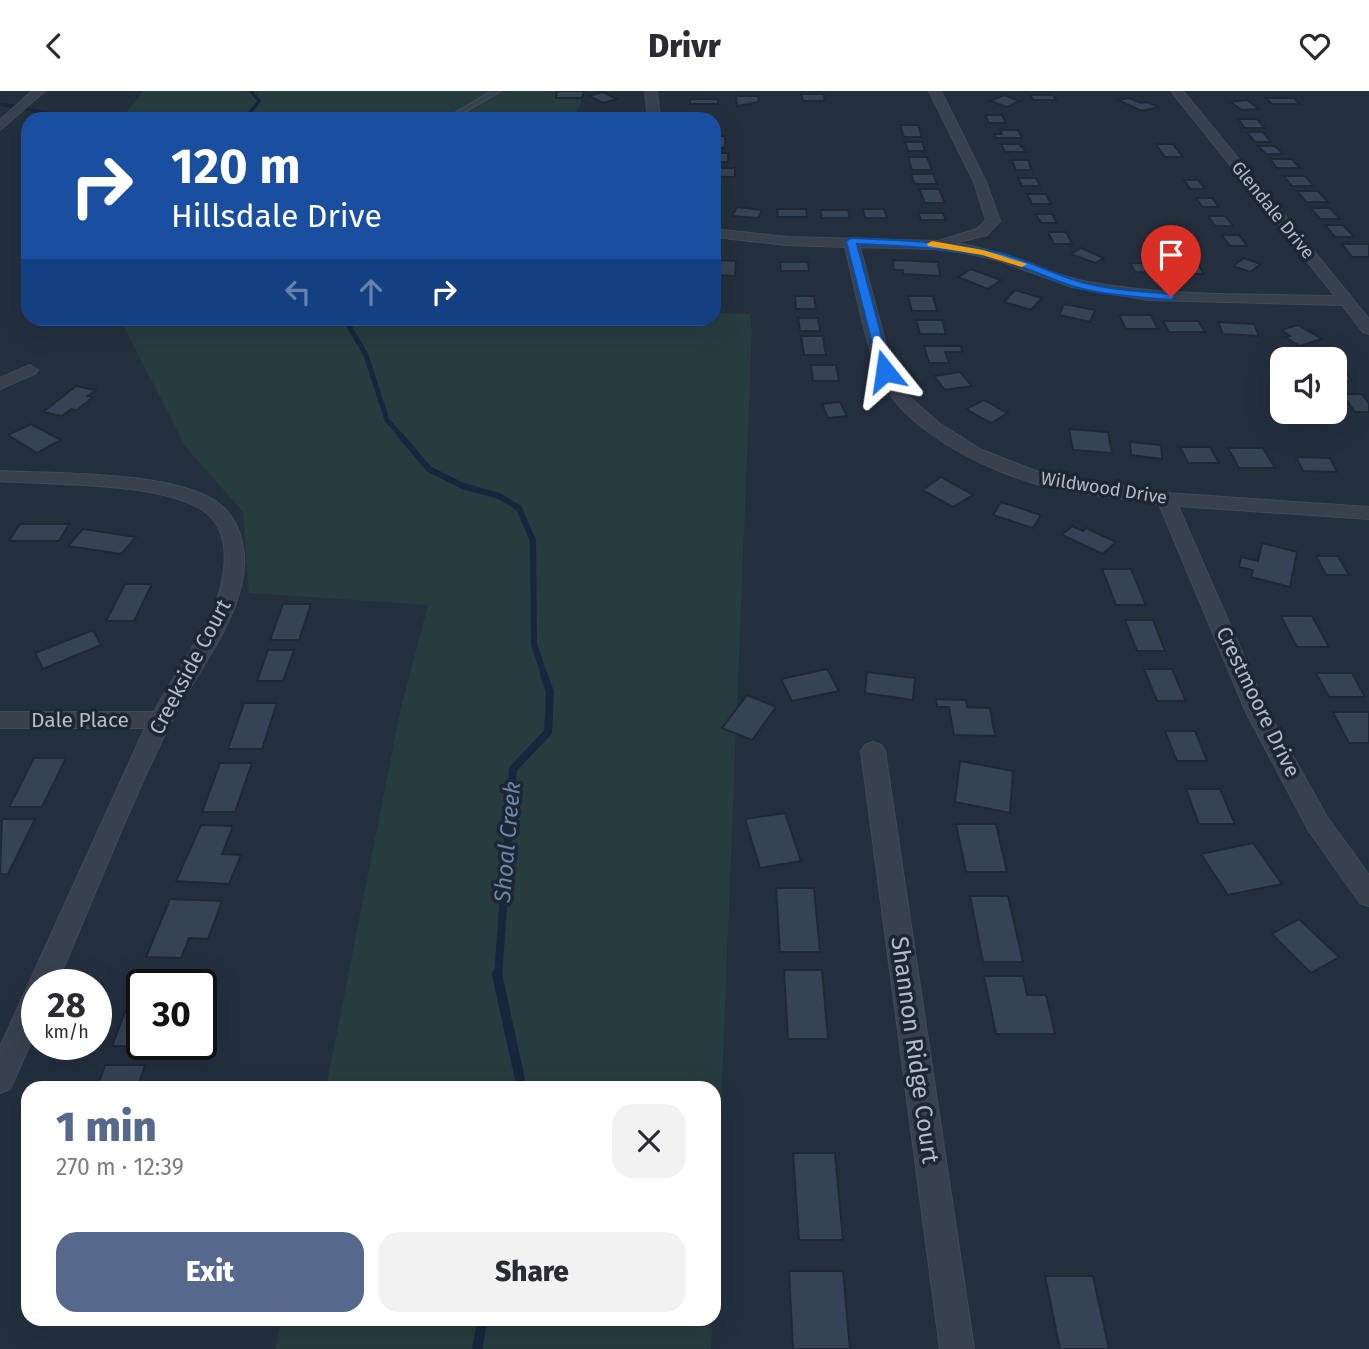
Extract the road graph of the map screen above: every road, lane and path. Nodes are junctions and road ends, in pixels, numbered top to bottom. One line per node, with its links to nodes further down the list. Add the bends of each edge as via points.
1 (39, 91): 8 (street)
2 (497, 91): 6 (lane)
3 (651, 91): 7 (street)
4 (935, 91): 9 (street, via 980,182)
5 (1177, 91): 14 (street, Glendale Drive)
6 (461, 112)
7 (653, 112)
8 (0, 126)
9 (993, 221): 12 (street, via 982,232); 13 (street, via 1001,240)
10 (721, 234): 11 (street)
11 (851, 241): 12 (street); 19 (street, Wildwood Drive, via 885,371 900,397 934,428 976,454 1042,480)
12 (934, 244): 13 (street)
13 (1024, 265): 14 (street, via 1077,284 1148,296)
14 (1346, 301): 15 (street, Glendale Drive)
15 (1369, 329)
16 (30, 370): 17 (street)
17 (0, 384)
18 (0, 476): 22 (street, Creekside Court, via 167,490 209,505 222,518 235,550 230,588 188,675)
19 (1166, 499): 20 (street, Wildwood Drive); 24 (street, Crestmoore Drive, via 1258,712 1318,824)
20 (1369, 513)
21 (0, 720): 22 (street, Dale Place)
22 (160, 720): 25 (street, Creekside Court)
23 (873, 751): 28 (street, Shannon Ridge Court)
24 (1369, 895)
25 (49, 969)
26 (21, 1032): 27 (street)
27 (0, 1079)
28 (957, 1349)

